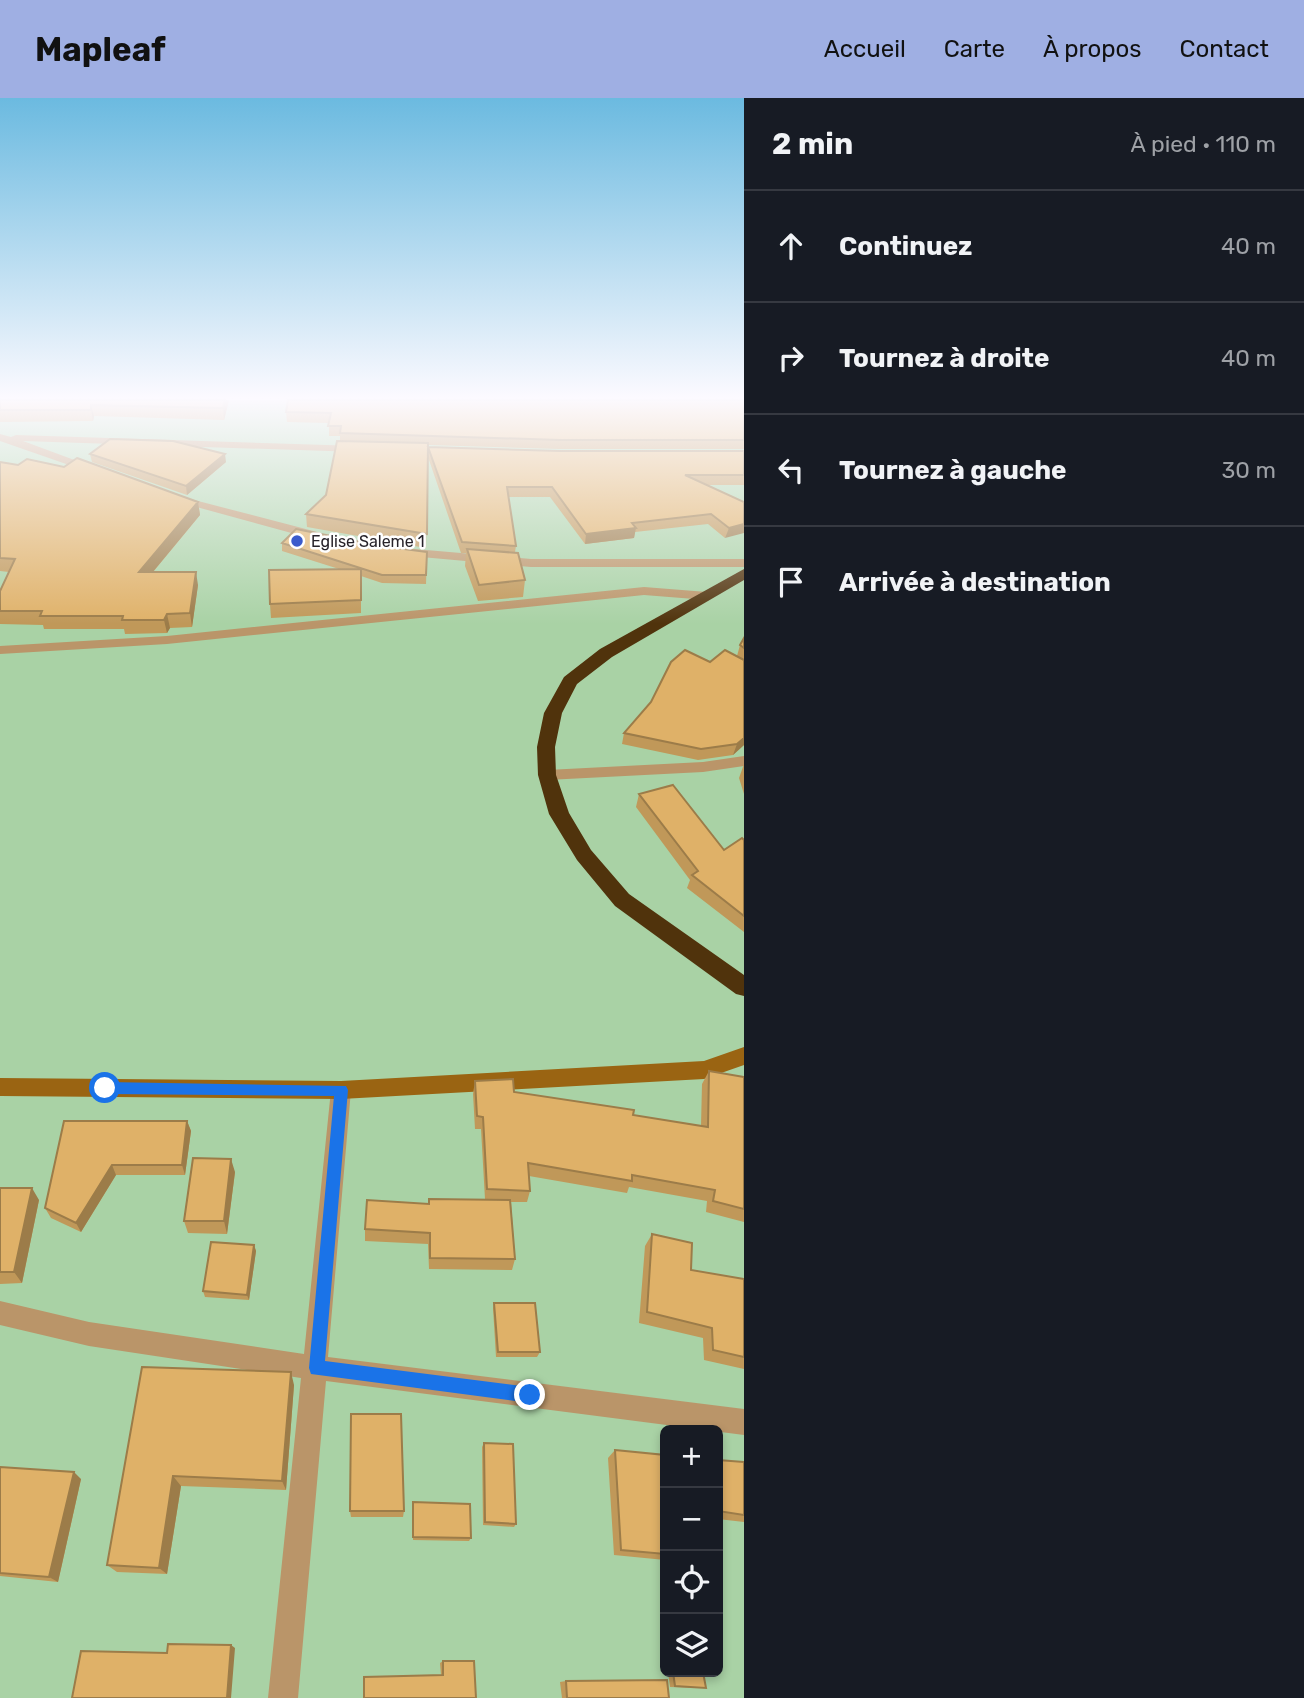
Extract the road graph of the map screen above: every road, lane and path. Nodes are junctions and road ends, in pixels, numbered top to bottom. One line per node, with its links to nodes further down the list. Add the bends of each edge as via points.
1 (156, 492): 2 (street)
2 (325, 537)
3 (389, 550): 4 (street, via 572,565)
4 (744, 563)
5 (744, 574): 6 (highway)
6 (707, 596): 7 (street, via 644,591 167,640); 9 (highway, via 606,653 570,681 553,713 546,747)
7 (0, 650)
8 (744, 761): 9 (street)
9 (547, 775): 10 (highway, via 559,814 584,855 622,900)
10 (744, 987)
11 (744, 1056): 13 (street, via 704,1070)
12 (0, 1087): 13 (street)
13 (341, 1090): 15 (street)
14 (0, 1313): 15 (street, via 89,1334)
15 (317, 1368): 16 (street); 17 (street)
16 (744, 1423)
17 (283, 1698)

